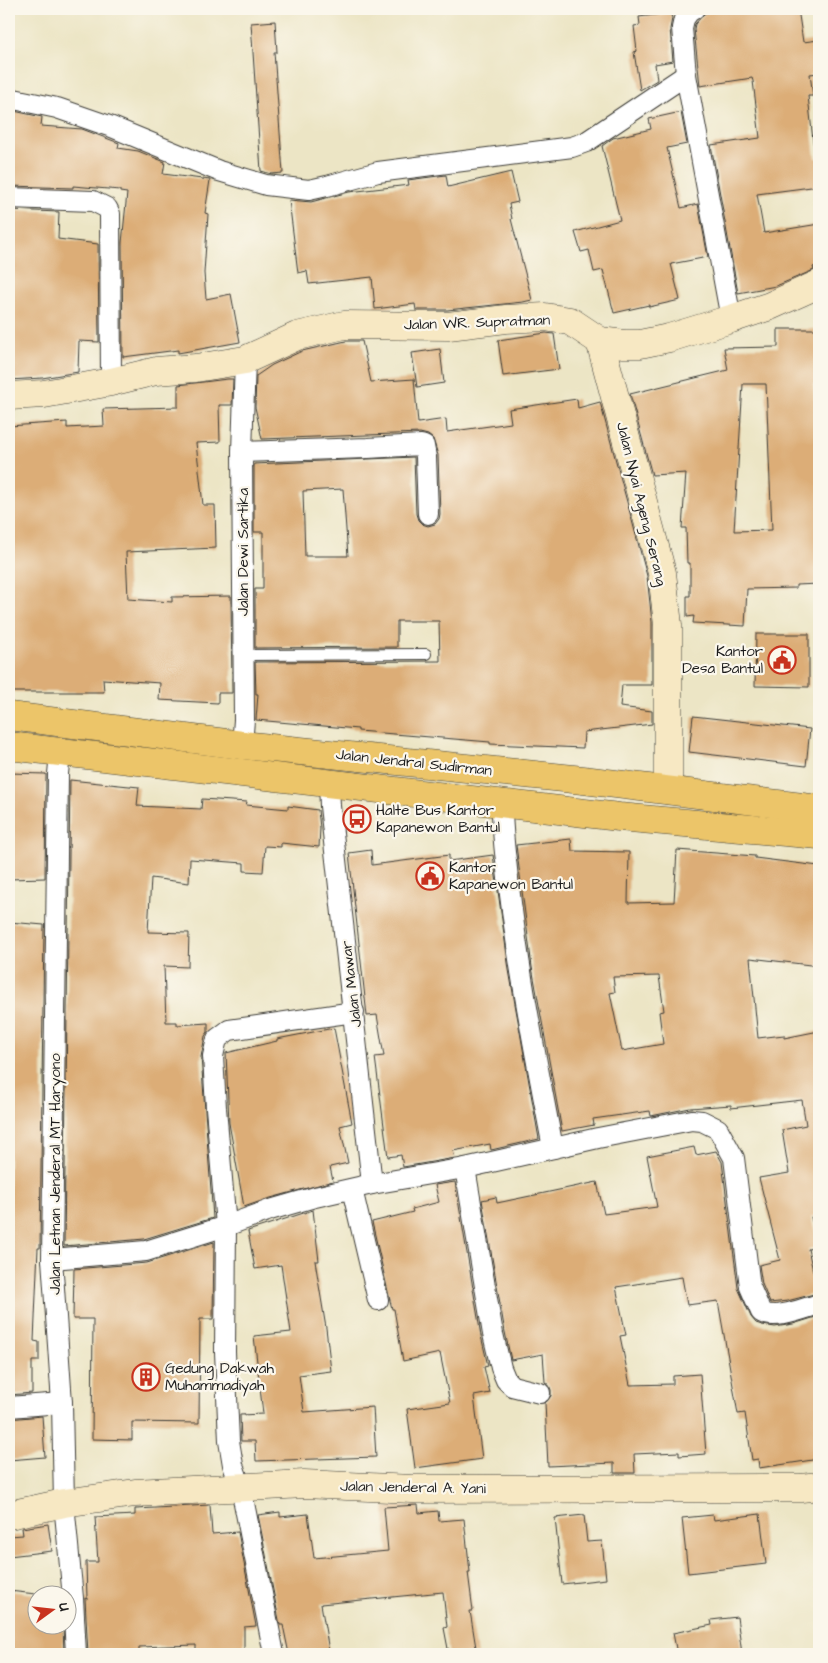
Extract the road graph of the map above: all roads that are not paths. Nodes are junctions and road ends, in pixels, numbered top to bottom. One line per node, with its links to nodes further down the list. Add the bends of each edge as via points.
1 (694, 9): 2 (street, via 684,19 682,28)
2 (686, 75): 3 (street, via 586,142 572,147 378,172 309,190 266,184 219,171 57,108); 6 (street)
3 (9, 98)
4 (9, 198): 9 (street, via 93,201 107,208 110,214)
5 (819, 284): 6 (street, Jalan WR. Supratman)
6 (731, 320): 7 (street, Jalan WR. Supratman, via 655,341 624,344)
7 (600, 341): 8 (street, Jalan WR. Supratman, via 570,321 545,317 448,326 344,325 297,336); 22 (street, Jalan Nyai Ageng Serang, via 662,573 668,625)
8 (245, 360): 9 (street, Jalan WR. Supratman, via 156,370); 11 (street, Jalan Dewi Sartika)
9 (110, 382): 10 (street, Jalan WR. Supratman, via 44,394)
10 (9, 396)
11 (242, 452): 12 (street, via 421,445 426,457); 14 (street, Jalan Dewi Sartika)
12 (428, 514)
13 (426, 654): 14 (lane)
14 (243, 655): 17 (street, Jalan Dewi Sartika)
15 (9, 716): 16 (main road, Jalan Jendral Sudirman)
16 (205, 740): 17 (main road, Jalan Jendral Sudirman); 20 (street)
17 (242, 745): 22 (main road, Jalan Jendral Sudirman)
18 (9, 746): 19 (main road, Jalan Jendral Sudirman)
19 (60, 753): 20 (main road, Jalan Jendral Sudirman); 32 (street, Jalan Letnan Jenderal MT Haryono)
20 (201, 769): 21 (main road, Jalan Jendral Sudirman)
21 (330, 784): 23 (main road, Jalan Jendral Sudirman); 26 (street, Jalan Mawar)
22 (668, 790): 24 (main road, Jalan Jendral Sudirman)
23 (502, 803): 25 (main road, Jalan Jendral Sudirman); 27 (street, via 505,859 530,1030)
24 (819, 809)
25 (819, 836)
26 (354, 1012): 29 (street, Jalan Mawar); 31 (street, via 229,1030 216,1039 213,1056)
27 (553, 1148): 28 (street); 34 (street, via 692,1120 718,1129 734,1158 750,1287 761,1312 782,1315)
28 (465, 1168): 29 (street); 35 (street, via 501,1368 512,1386)
29 (372, 1184): 30 (street)
30 (352, 1189): 31 (street, via 270,1210); 33 (street)
31 (226, 1226): 32 (street, via 146,1251); 39 (street, via 225,1352 230,1441 233,1465)
32 (52, 1259): 36 (street, Jalan Letnan Jenderal MT Haryono)
33 (378, 1300)
34 (819, 1304)
35 (540, 1393)
36 (62, 1403): 37 (street); 40 (street, Jalan Letnan Jenderal MT Haryono)
37 (9, 1407)
38 (819, 1486): 39 (street, Jalan Jenderal A. Yani, via 412,1489 304,1484)
39 (241, 1488): 40 (street, Jalan Jenderal A. Yani, via 135,1493); 43 (street)
40 (64, 1503): 41 (street, Jalan Jenderal A. Yani); 42 (street, Jalan Letnan Jenderal MT Haryono)
41 (9, 1516)
42 (76, 1654)
43 (274, 1654)

